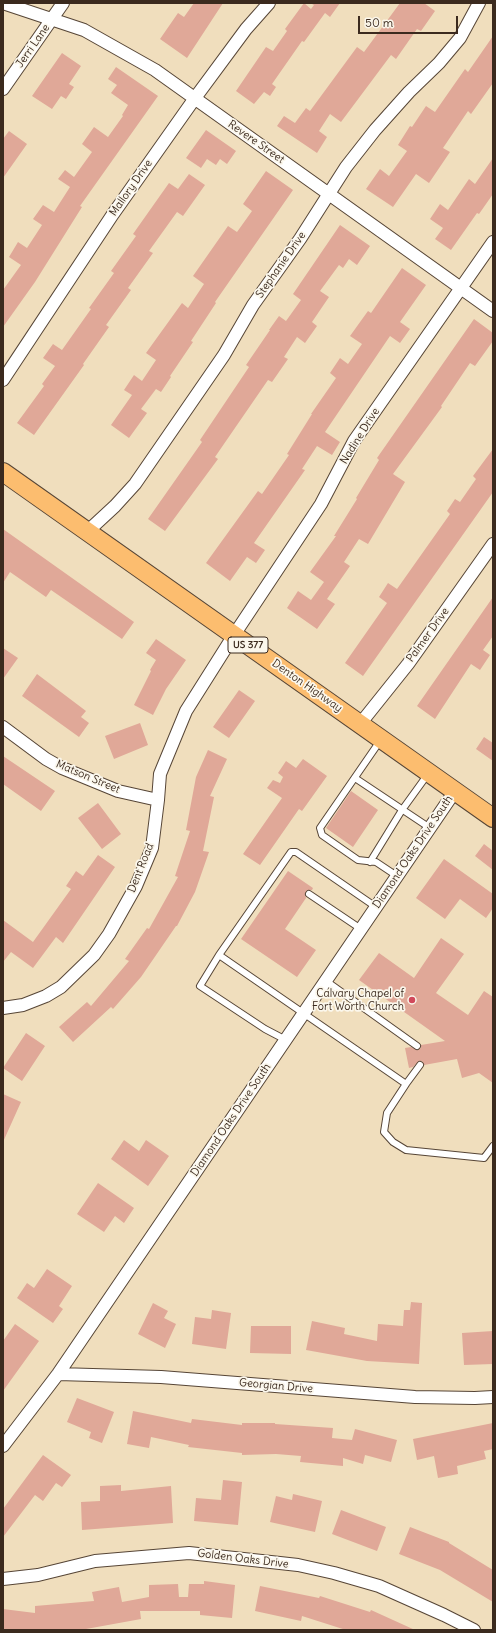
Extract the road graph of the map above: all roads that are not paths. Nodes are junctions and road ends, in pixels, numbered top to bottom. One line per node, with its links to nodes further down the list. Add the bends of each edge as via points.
1 (3, 3): 5 (street, Revere Street)
2 (63, 3): 5 (street, Jerri Lane)
3 (269, 3): 7 (street, Mallory Drive, via 246,29)
4 (479, 3): 8 (street, Stephanie Drive, via 460,38 376,130)
5 (52, 19): 6 (street, Jerri Lane); 7 (street, Revere Street, via 84,30 155,70)
6 (3, 89)
7 (195, 98): 8 (street, Revere Street); 12 (street, Mallory Drive, via 113,214)
8 (329, 193): 10 (street, Revere Street); 14 (street, Stephanie Drive, via 253,305 224,355 135,484 116,506)
9 (493, 242): 10 (street, Nadine Drive)
10 (460, 288): 11 (street, Revere Street); 16 (street, Nadine Drive, via 354,441 321,504)
11 (493, 311)
12 (3, 380)
13 (3, 472): 14 (main road, Denton Highway / US 377)
14 (88, 531): 16 (main road, Denton Highway / US 377)
15 (493, 544): 17 (street, Palmer Drive, via 408,664)
16 (234, 635): 17 (main road, Denton Highway / US 377); 23 (street, Dent Road, via 186,711 160,774)
17 (360, 724): 19 (main road, Denton Highway / US 377)
18 (3, 727): 23 (street, Matson Street, via 62,768 118,791)
19 (382, 740): 20 (main road, Denton Highway / US 377); 21 (lane)
20 (429, 773): 22 (main road, Denton Highway / US 377); 24 (lane)
21 (355, 778): 24 (lane); 27 (lane, via 320,828 322,835 358,860)
22 (455, 791): 25 (main road, Denton Highway / US 377); 26 (street, Diamond Oaks Drive South)
23 (158, 800): 36 (street, Dent Road, via 152,848 136,886 94,955 61,987 46,996)
24 (402, 810): 26 (lane); 27 (lane)
25 (493, 818)
26 (430, 828): 30 (street, Diamond Oaks Drive South)
27 (370, 862): 30 (lane, via 376,862)
28 (278, 872): 29 (lane); 32 (lane, via 291,852 296,852); 34 (lane)
29 (284, 876)
30 (397, 876): 32 (street, Diamond Oaks Drive South)
31 (309, 894): 33 (lane)
32 (376, 907): 33 (street, Diamond Oaks Drive South)
33 (361, 928): 35 (street, Diamond Oaks Drive South)
34 (220, 955): 37 (lane, via 286,999); 38 (lane, via 200,986)
35 (326, 981): 37 (street, Diamond Oaks Drive South); 39 (lane)
36 (3, 1008)
37 (303, 1014): 38 (street, Diamond Oaks Drive South); 41 (lane)
38 (286, 1040): 43 (street, Diamond Oaks Drive South)
39 (417, 1046)
40 (420, 1065): 41 (lane)
41 (406, 1084): 42 (lane, via 387,1113 384,1132 393,1142 406,1150 484,1158)
42 (493, 1146)
43 (58, 1374): 44 (street, Georgian Drive, via 162,1377 415,1397); 45 (street, Diamond Oaks Drive South)
44 (493, 1397)
45 (3, 1446)
46 (3, 1579): 47 (street, Golden Oaks Drive, via 38,1575 95,1561 189,1553 298,1565 379,1586)
47 (474, 1630)

